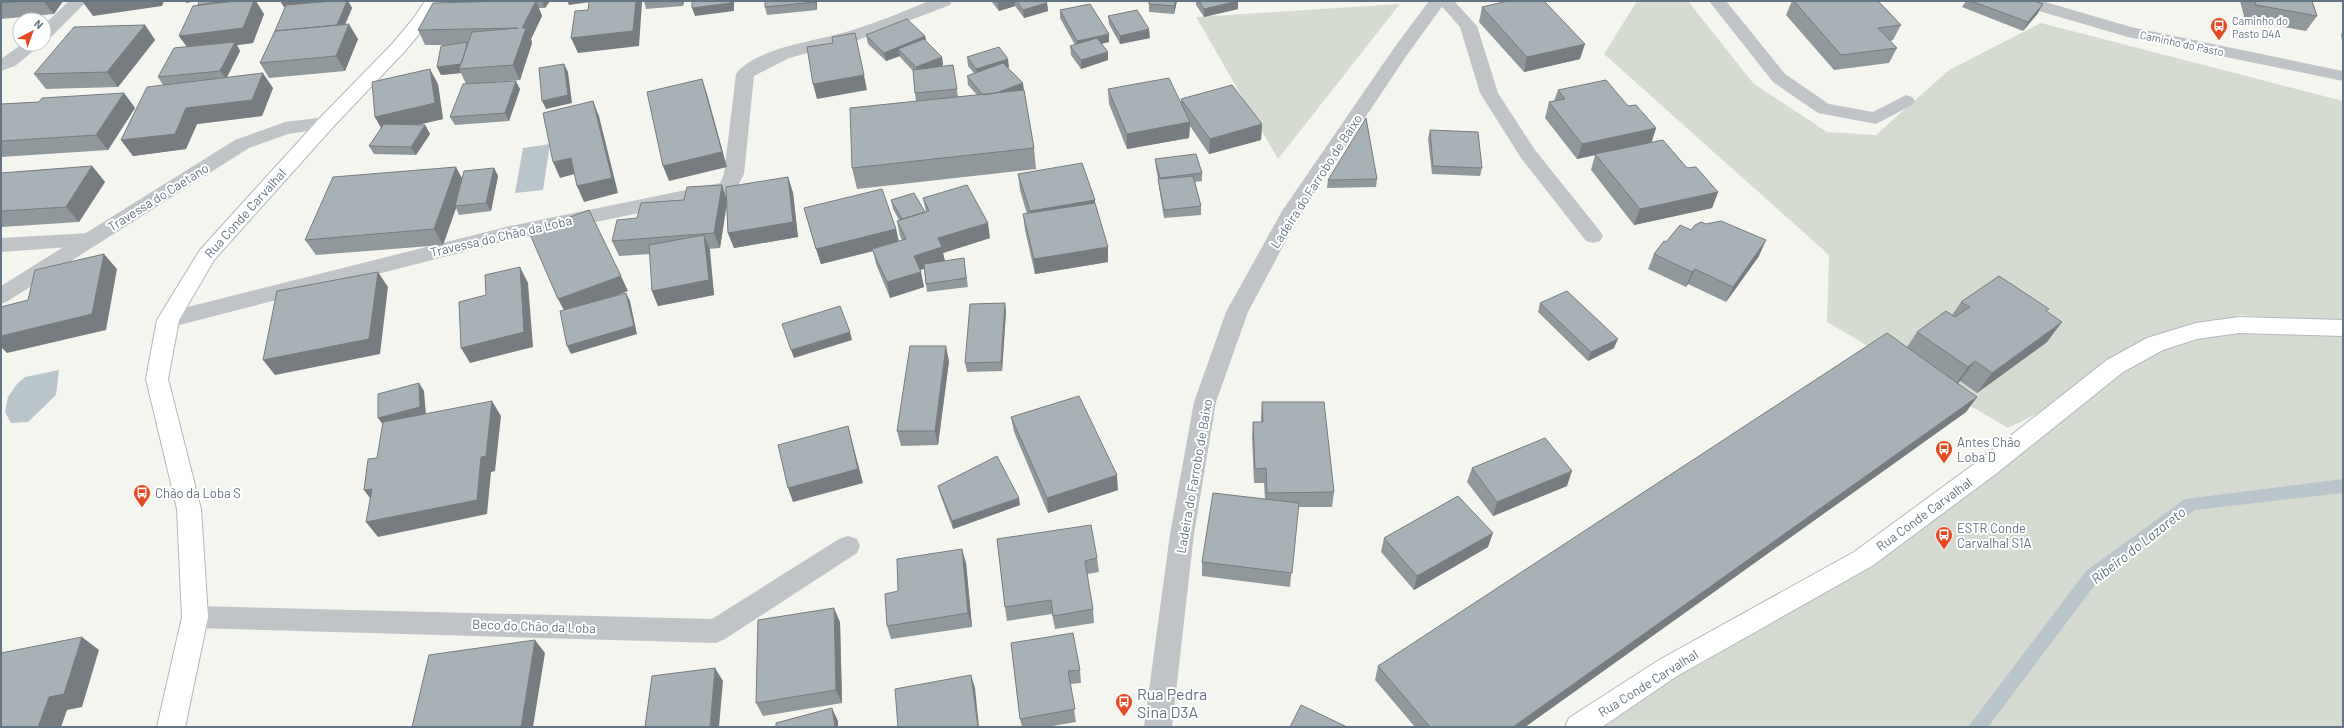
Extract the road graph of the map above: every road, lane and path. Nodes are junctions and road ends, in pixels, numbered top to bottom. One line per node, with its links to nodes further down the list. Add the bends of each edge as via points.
1 (80, 1): 8 (street)
2 (433, 1): 13 (street, Rua Conde Carvalhal, via 420,22 398,48)
3 (944, 1): 18 (street, Travessa do Chão da Loba, via 853,36 756,64 746,74 734,174 726,188 506,234)
4 (1438, 1): 23 (street, Ladeira do Farrobo de Baixo, via 1400,52 1290,216 1237,312 1205,402 1182,534)
5 (1445, 1): 14 (street, via 1468,26 1489,93 1528,154)
6 (1717, 1): 12 (street, via 1778,78 1824,109 1876,118)
7 (2024, 1): 11 (street, Caminho do Pasto, via 2128,32)
8 (52, 27)
9 (22, 52): 10 (street)
10 (1, 66)
11 (2343, 76)
12 (1906, 101)
13 (326, 123): 15 (street, Travessa do Caetano, via 285,128 242,144); 18 (street, Rua Conde Carvalhal, via 207,255)
14 (1593, 236)
15 (90, 240): 16 (street); 17 (street, Travessa do Caetano)
16 (1, 245)
17 (1, 296)
18 (168, 320): 21 (street, Rua Conde Carvalhal, via 157,379 189,509)
19 (2343, 328): 24 (street, Rua Conde Carvalhal, via 2239,325 2196,331 2155,344 2115,366 1989,466 1863,559 1668,668)
20 (848, 546): 21 (street, Beco do Chão da Loba, via 716,631)
21 (195, 617): 22 (street, Rua Conde Carvalhal)
22 (170, 727)
23 (1158, 727)
24 (1579, 727)

